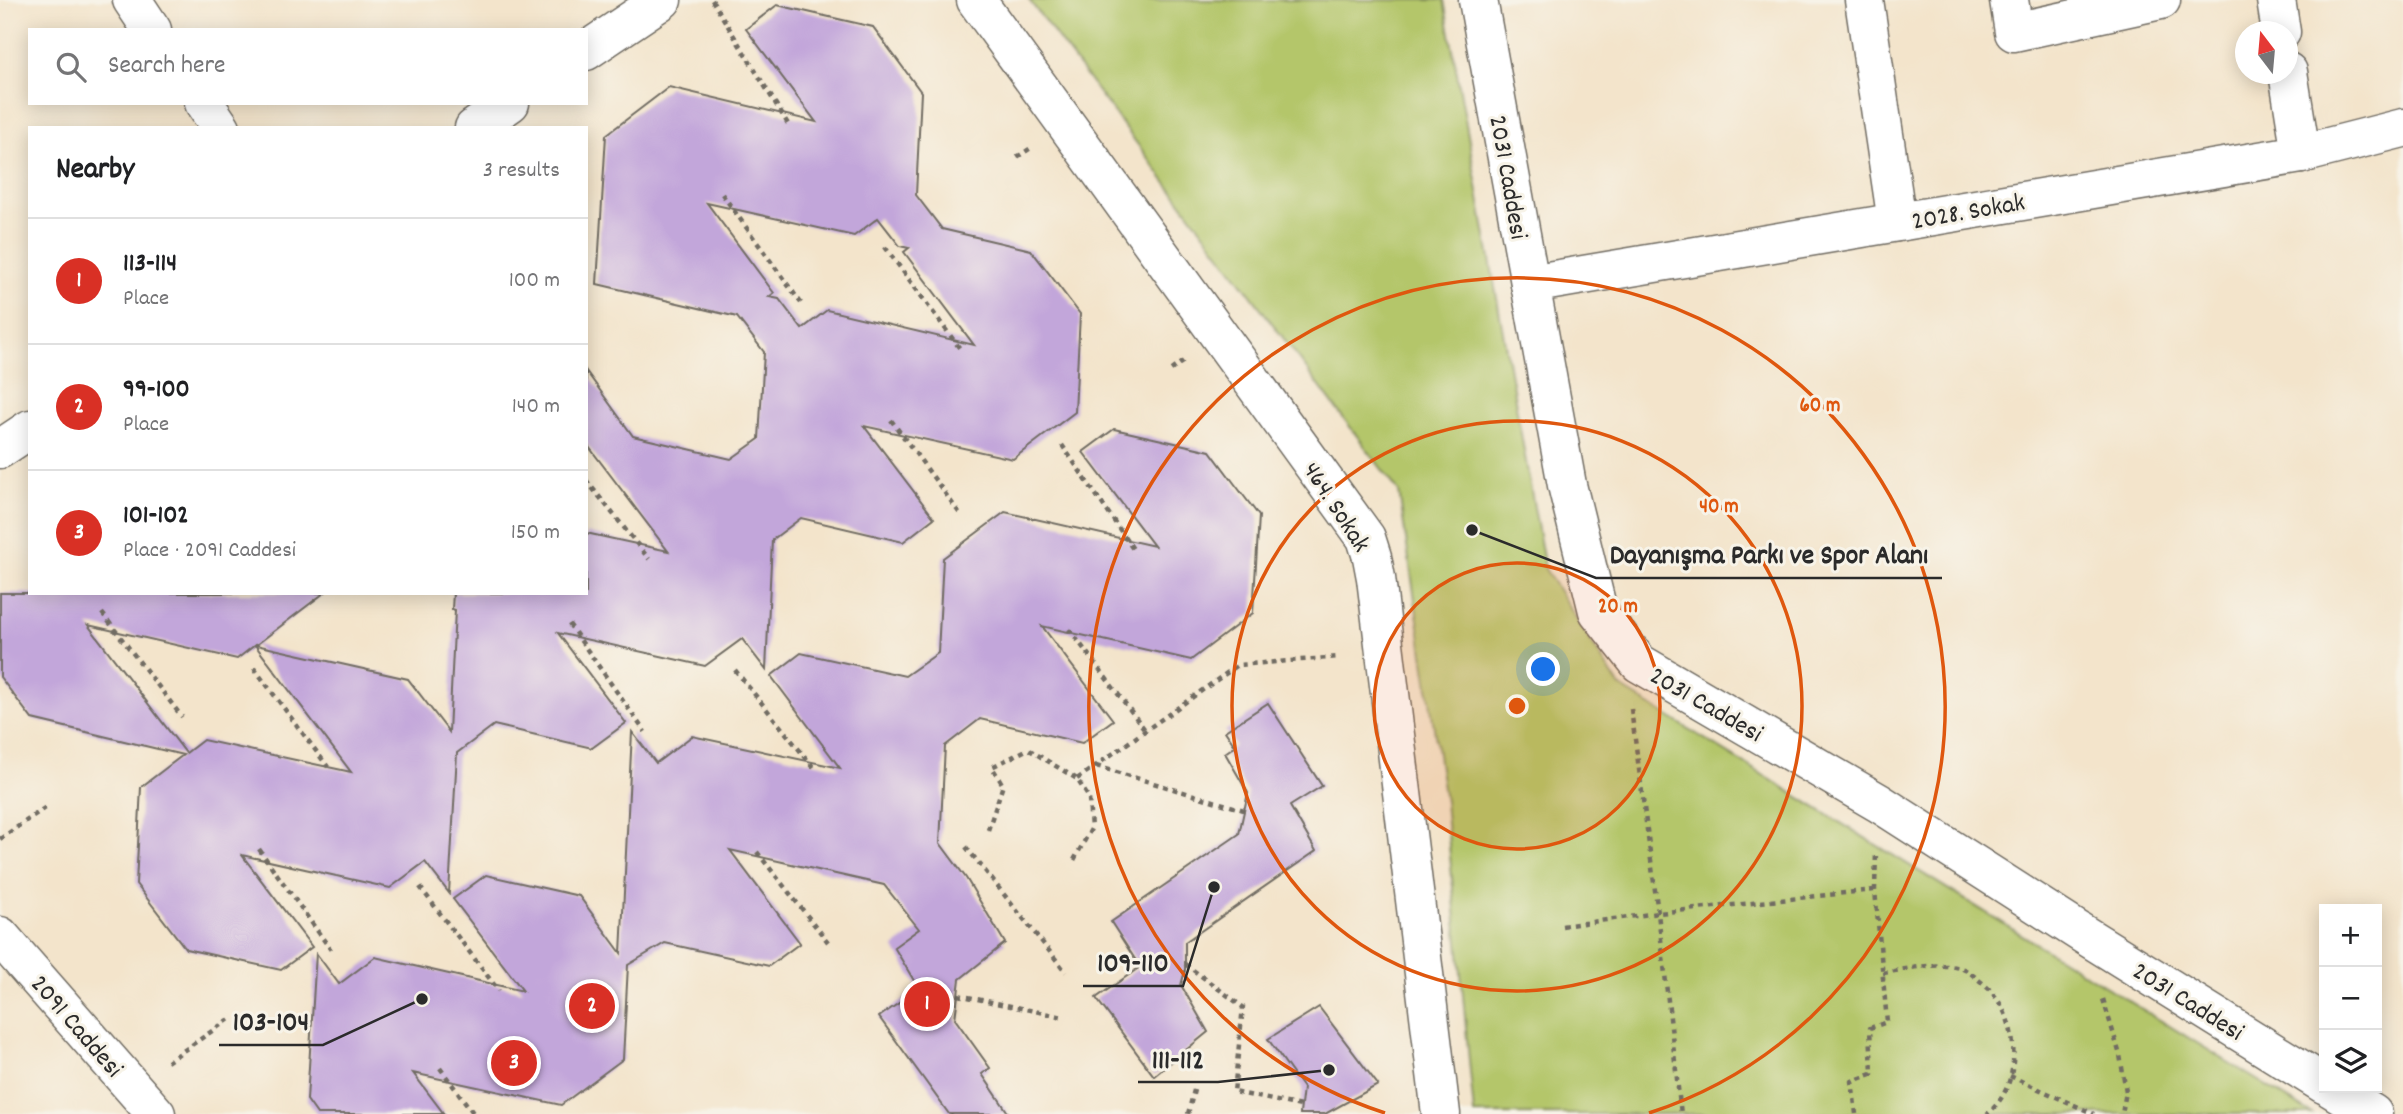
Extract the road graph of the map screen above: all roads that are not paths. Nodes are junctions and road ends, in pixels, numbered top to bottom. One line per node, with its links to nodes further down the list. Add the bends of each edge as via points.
1 (132, 0): 10 (street)
2 (662, 0): 11 (street)
3 (976, 0): 27 (street, 464. Sokak, via 1366,538 1374,568)
4 (1478, 0): 20 (street, 2031 Caddesi)
5 (1864, 0): 19 (street)
6 (2008, 0): 7 (street, via 2014,32)
7 (2161, 0)
8 (2276, 0): 9 (street)
9 (2279, 21)
10 (151, 28)
11 (588, 50)
12 (2289, 84): 18 (street)
13 (205, 105): 15 (street)
14 (507, 105): 16 (street)
15 (220, 126)
16 (477, 126)
17 (2403, 128): 18 (street, 2028. Sokak)
18 (2301, 153): 19 (street, 2028. Sokak)
19 (1897, 222): 20 (street, 2028. Sokak)
20 (1530, 284): 24 (street, 2031 Caddesi, via 1567,485 1598,611 1639,663 1879,803)
21 (28, 430): 22 (street)
22 (0, 449)
23 (0, 936): 26 (street, 2091 Caddesi)
24 (2319, 1081)
25 (2339, 1093): 28 (street)
26 (144, 1100)
27 (1441, 1114)
28 (2373, 1114)

